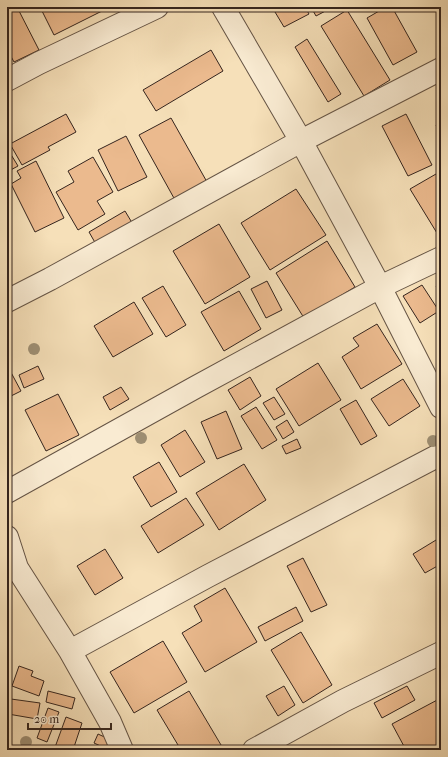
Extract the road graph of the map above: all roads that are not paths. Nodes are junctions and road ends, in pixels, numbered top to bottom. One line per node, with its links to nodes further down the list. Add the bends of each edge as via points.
1 (157, 7): 4 (street)
2 (223, 7): 5 (street)
3 (441, 69): 5 (street)
4 (7, 80)
5 (301, 141): 7 (street); 8 (street)
6 (441, 258): 7 (street)
7 (380, 287): 9 (street); 11 (street)
8 (7, 301)
9 (441, 407)
10 (441, 454): 14 (street)
11 (7, 492)
12 (7, 537): 13 (street)
13 (12, 568): 14 (street)
14 (70, 651): 16 (street, via 110,722)
15 (441, 653): 17 (street, via 343,701)
16 (122, 750)
17 (254, 750)

